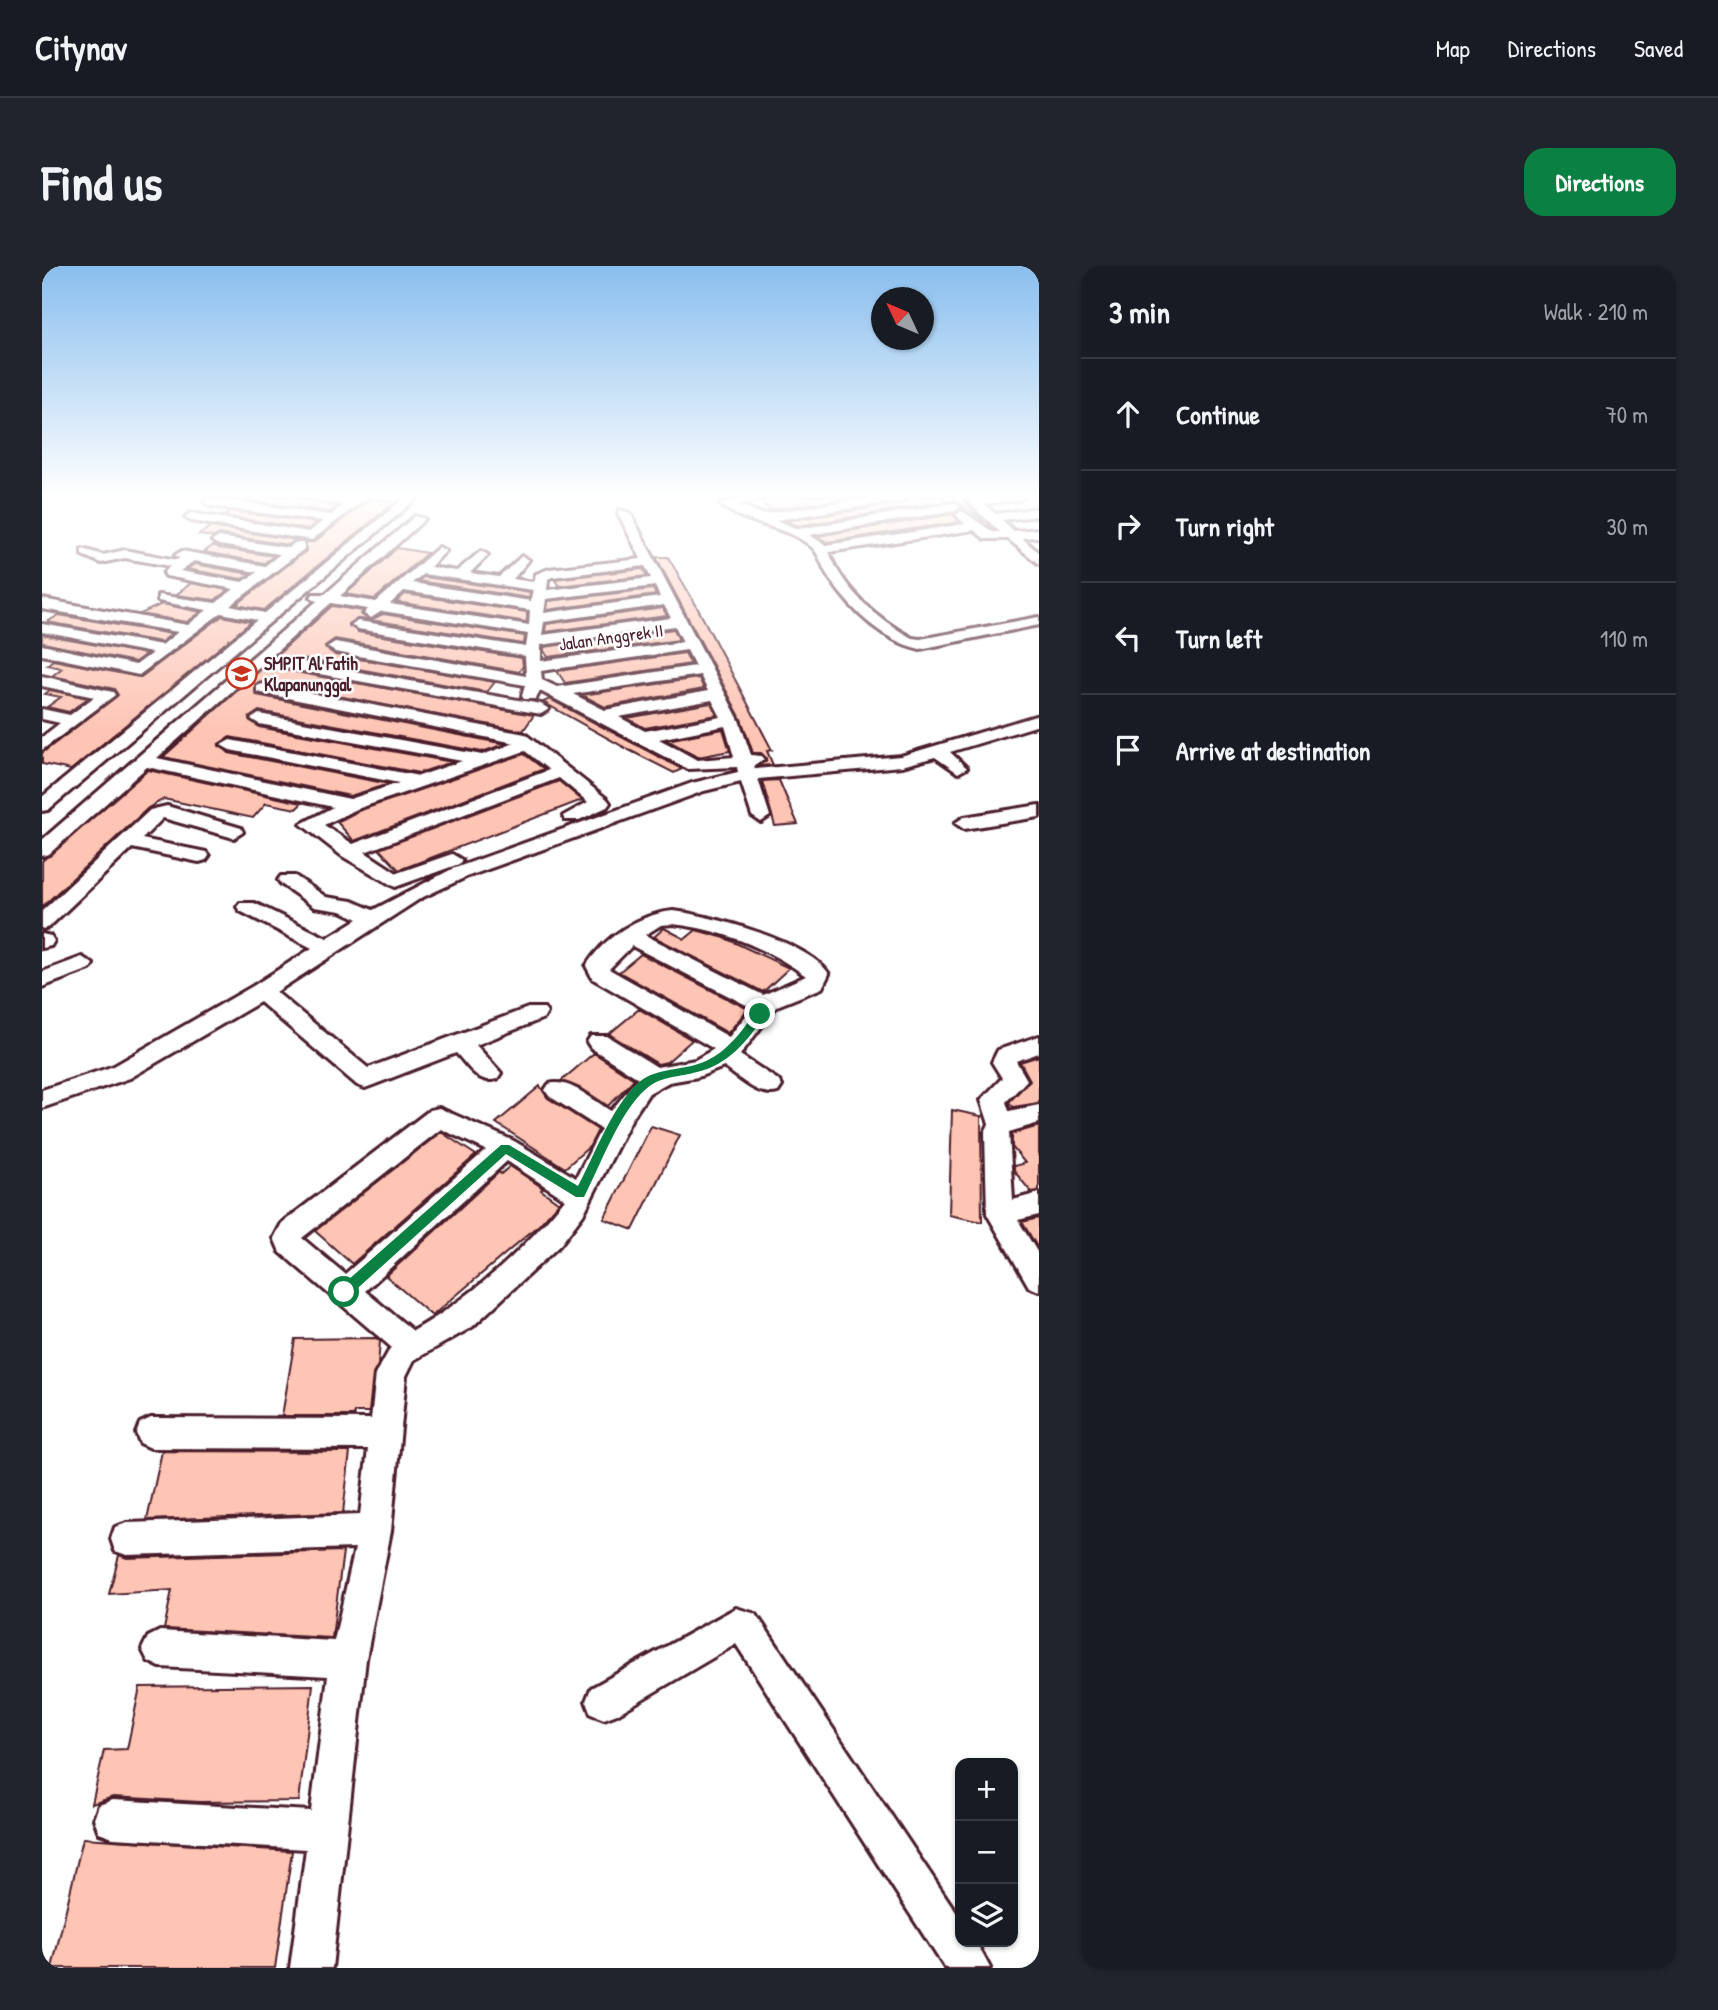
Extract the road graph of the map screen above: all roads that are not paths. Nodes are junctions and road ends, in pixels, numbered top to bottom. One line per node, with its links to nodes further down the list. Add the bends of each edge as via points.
1 (184, 575): 14 (street)
2 (260, 575): 14 (street)
3 (332, 575): 15 (street)
4 (340, 575): 15 (street)
5 (412, 575): 13 (street)
6 (463, 575): 11 (street)
7 (508, 575): 11 (street)
8 (544, 575): 27 (street)
9 (655, 575): 12 (street)
10 (835, 575): 23 (street, via 903,642 920,644)
11 (503, 581): 27 (street)
12 (659, 581): 17 (street); 27 (street)
13 (401, 586): 19 (street); 27 (street)
14 (245, 587): 20 (street)
15 (311, 596): 19 (street); 21 (street); 53 (street)
16 (163, 598): 20 (street)
17 (669, 600): 22 (street); 27 (street)
18 (43, 603): 26 (street)
19 (379, 606): 24 (street); 27 (street)
20 (217, 608): 21 (street); 26 (street)
21 (266, 617): 59 (street)
22 (680, 621): 27 (street); 28 (street)
23 (1039, 621)
24 (358, 625): 27 (street); 29 (street)
25 (42, 628): 31 (street)
26 (190, 630): 31 (street)
27 (537, 631): 28 (street, Jalan Anggrek II); 29 (street); 34 (street, via 533,708); 37 (street)
28 (692, 645): 33 (street)
29 (335, 647): 34 (street)
30 (42, 650): 31 (street, via 135,671)
31 (163, 650)
32 (291, 665): 34 (street)
33 (705, 668): 37 (street); 39 (street)
34 (312, 669)
35 (42, 681): 45 (street, via 106,694)
36 (263, 689): 38 (street)
37 (557, 692): 41 (street)
38 (286, 694): 42 (street); 47 (street, via 503,734)
39 (718, 694): 41 (street); 43 (street)
40 (42, 714): 45 (street)
41 (603, 715): 46 (street)
42 (259, 719): 49 (street); 52 (street)
43 (732, 720): 46 (street); 54 (street)
44 (1039, 720): 50 (street)
45 (74, 721): 48 (street)
46 (643, 737): 54 (street, via 697,766)
47 (530, 744): 52 (street); 56 (street)
48 (42, 745)
49 (230, 745): 57 (street); 58 (street)
50 (939, 750): 54 (street, via 902,761); 55 (street)
51 (769, 759): 54 (street)
52 (482, 760): 58 (street)
53 (144, 761): 57 (street); 66 (street)
54 (746, 768): 62 (street); 71 (street, via 459,873)
55 (958, 768)
56 (560, 772): 67 (street); 67 (street, via 599,799 598,807 398,880)
57 (201, 773): 60 (street)
58 (419, 782): 60 (street)
59 (45, 799)
60 (351, 805): 67 (street, via 310,824)
61 (1039, 811): 63 (street)
62 (761, 816)
63 (964, 823)
64 (234, 832): 65 (street, via 162,813)
65 (126, 841): 68 (street); 72 (street)
66 (42, 850)
67 (349, 852)
68 (199, 856)
69 (288, 880): 71 (street, via 321,903 345,905)
70 (247, 907): 74 (street)
71 (374, 918): 74 (street)
72 (43, 935)
73 (632, 937): 78 (street); 78 (street, via 656,919 685,917 730,929 818,974 814,983); 83 (street, via 597,966 601,974)
74 (328, 947): 77 (street)
75 (82, 964): 76 (street)
76 (42, 980)
77 (261, 991): 80 (street, via 365,1079); 88 (street, via 122,1072)
78 (764, 1005): 83 (street, via 750,1030)
79 (536, 1013): 80 (street)
80 (460, 1042): 84 (street)
81 (599, 1042): 85 (street)
82 (1039, 1044): 90 (street, via 1004,1058 1015,1080 993,1100)
83 (728, 1052): 85 (street, via 698,1068); 86 (street)
84 (489, 1073)
85 (655, 1077): 91 (street, via 633,1095)
86 (770, 1086)
87 (557, 1090): 91 (street)
88 (42, 1099)
89 (1039, 1114): 90 (street)
90 (1000, 1124): 95 (street)
91 (615, 1126): 93 (street)
92 (505, 1148): 93 (street); 97 (street); 97 (street, via 445,1118 434,1119 291,1231 290,1244)
93 (580, 1194): 98 (street, via 550,1237 499,1286 462,1318)
94 (1039, 1204): 95 (street)
95 (1000, 1214): 96 (street)
96 (1039, 1279)
97 (344, 1292): 98 (street)
98 (410, 1346): 100 (street, via 391,1374)
99 (152, 1433): 100 (street)
100 (385, 1434): 101 (street)
101 (375, 1531): 102 (street); 104 (street)
102 (127, 1539)
103 (160, 1649): 104 (street)
104 (348, 1659): 107 (street)
105 (604, 1701): 109 (street, via 736,1625 744,1626)
106 (113, 1819): 107 (street)
107 (327, 1830): 108 (street)
108 (311, 1968)
109 (969, 1968)

